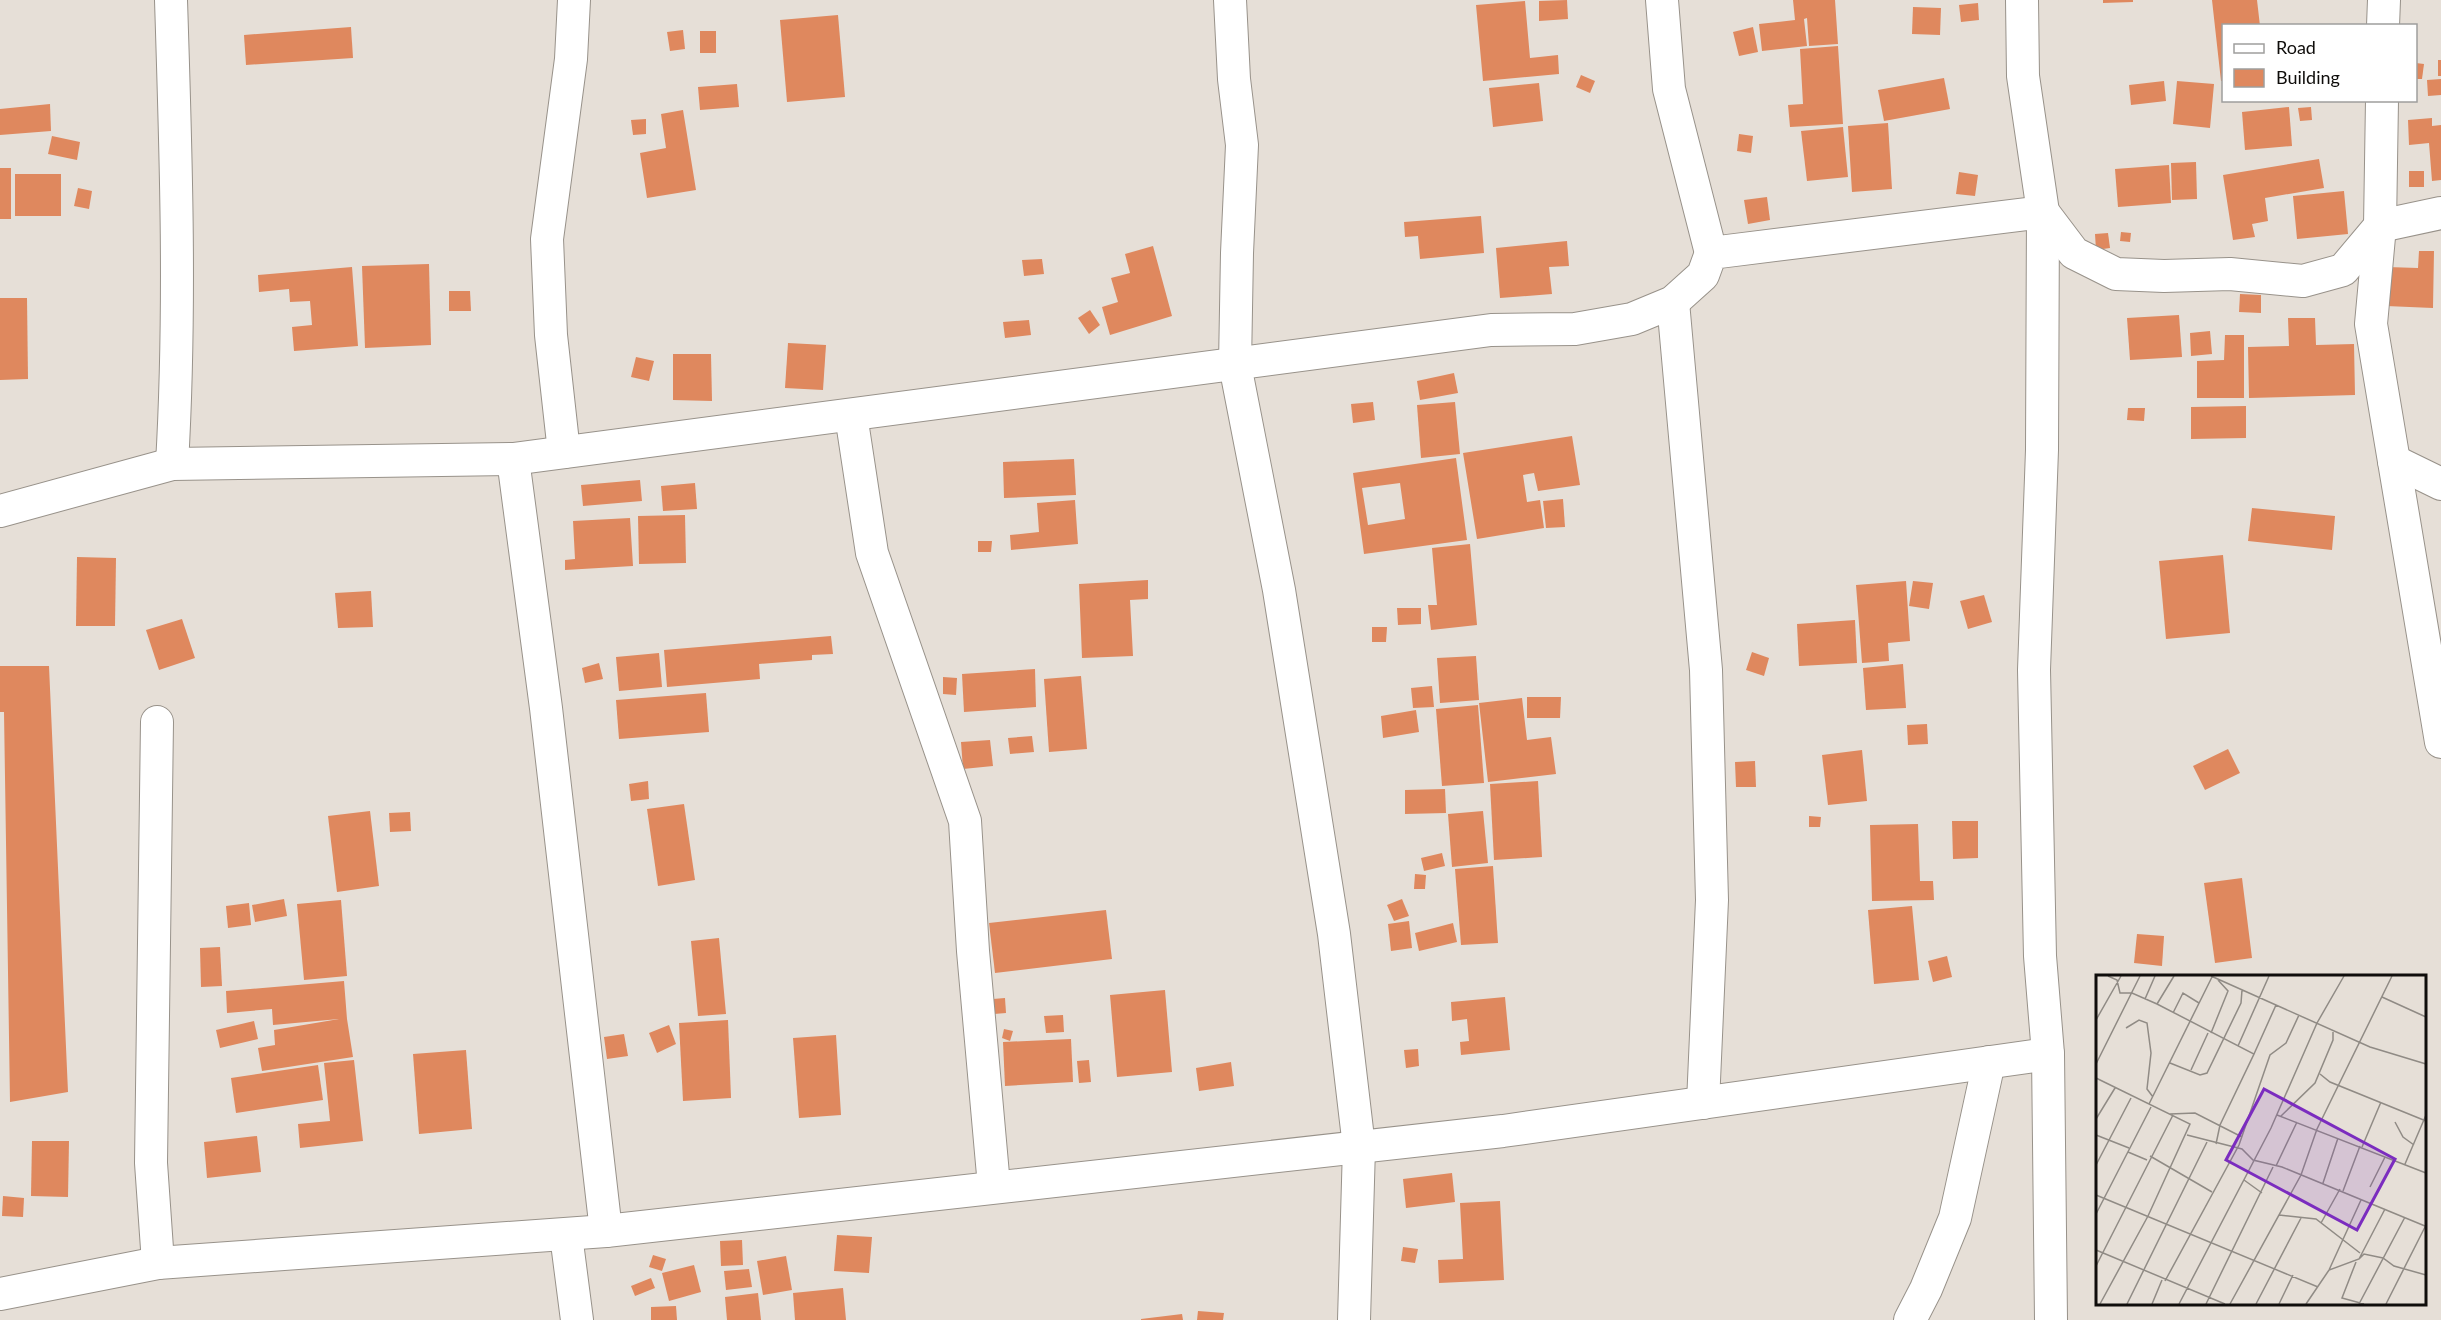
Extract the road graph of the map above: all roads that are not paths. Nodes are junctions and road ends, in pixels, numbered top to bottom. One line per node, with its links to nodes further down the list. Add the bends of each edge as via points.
1 (171, 0): 19 (street, via 178,339)
2 (574, 0): 16 (street, via 571,59 547,239 551,335)
3 (1230, 0): 14 (street, via 1242,145)
4 (1662, 0): 12 (street, via 1669,89)
5 (2022, 0): 9 (street, via 2023,76)
6 (2384, 0): 7 (street)
7 (2384, 24)
8 (2382, 102): 11 (street)
9 (2043, 212): 11 (street, via 2074,253 2116,274 2164,276 2230,274 2303,281 2343,270); 12 (street); 24 (street, via 2043,450 2034,670 2040,956)
10 (2441, 213): 11 (street)
11 (2380, 226): 18 (street, via 2371,324)
12 (1711, 253): 13 (street, via 1703,274)
13 (1672, 302): 14 (street, via 1632,319 1575,329 1491,330); 26 (street, via 1707,670 1712,900)
14 (1235, 365): 15 (street); 27 (street, via 1279,590 1328,898)
15 (851, 415): 16 (street); 28 (street, via 872,553 965,821)
16 (564, 452): 17 (street)
17 (513, 459): 19 (street); 29 (street, via 546,708)
18 (2394, 461): 20 (street); 23 (street)
19 (172, 464): 21 (street)
20 (2441, 484)
21 (0, 511)
22 (157, 722): 31 (street, via 151,1163)
23 (2441, 742)
24 (2048, 1054): 25 (street); 36 (street)
25 (1989, 1062): 26 (street); 35 (street, via 1955,1218)
26 (1703, 1102): 27 (street)
27 (1359, 1147): 28 (street); 34 (street)
28 (994, 1186): 29 (street)
29 (606, 1232): 30 (street)
30 (566, 1235): 31 (street); 33 (street)
31 (158, 1263): 32 (street)
32 (0, 1294)
33 (577, 1320)
34 (1354, 1320)
35 (1910, 1320)
36 (2051, 1320)

